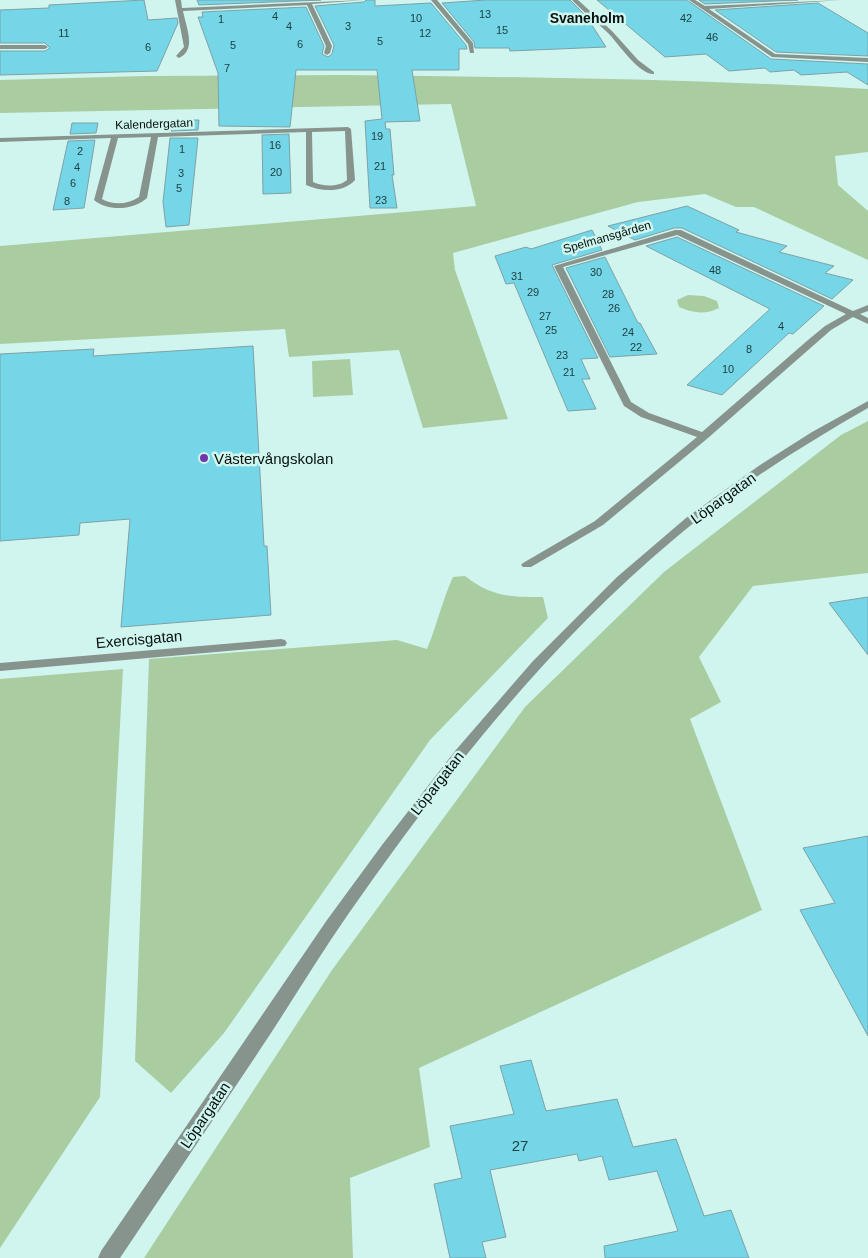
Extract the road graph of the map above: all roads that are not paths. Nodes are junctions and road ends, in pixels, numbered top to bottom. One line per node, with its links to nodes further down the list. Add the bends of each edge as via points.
1 (178, 0): 9 (street)
2 (361, 0): 7 (street)
3 (434, 0): 12 (street, via 471,44)
4 (576, 0): 16 (street)
5 (692, 0): 8 (street)
6 (838, 0): 8 (street)
7 (309, 3): 9 (street); 13 (street, via 329,46)
8 (703, 8): 15 (street, via 774,56)
9 (181, 10): 14 (street, via 187,47)
10 (45, 46): 11 (street)
11 (0, 48)
12 (472, 52)
13 (327, 53)
14 (179, 56)
15 (868, 60)
16 (652, 74)
17 (309, 130): 17 (street, Kalendergatan, via 348,129 351,180 347,184 325,188 309,183); 18 (street, Kalendergatan)
18 (154, 135): 19 (street, Kalendergatan); 19 (street, via 144,198 126,206 106,205 98,200)
19 (115, 136): 20 (street, Kalendergatan)
20 (0, 140)
21 (868, 308): 22 (street)
22 (853, 314): 23 (street, Spelmansgården); 25 (street, via 828,328); 25 (street, Spelmansgården, via 678,232 558,266 628,404 646,415)
23 (868, 321)
24 (868, 404): 29 (street, Löpargatan, via 800,442 668,538 553,647 513,690 437,782 351,898)
25 (704, 436): 26 (street, via 599,523)
26 (527, 565)
27 (281, 642): 28 (street, Exercisgatan)
28 (0, 667)
29 (108, 1258)

